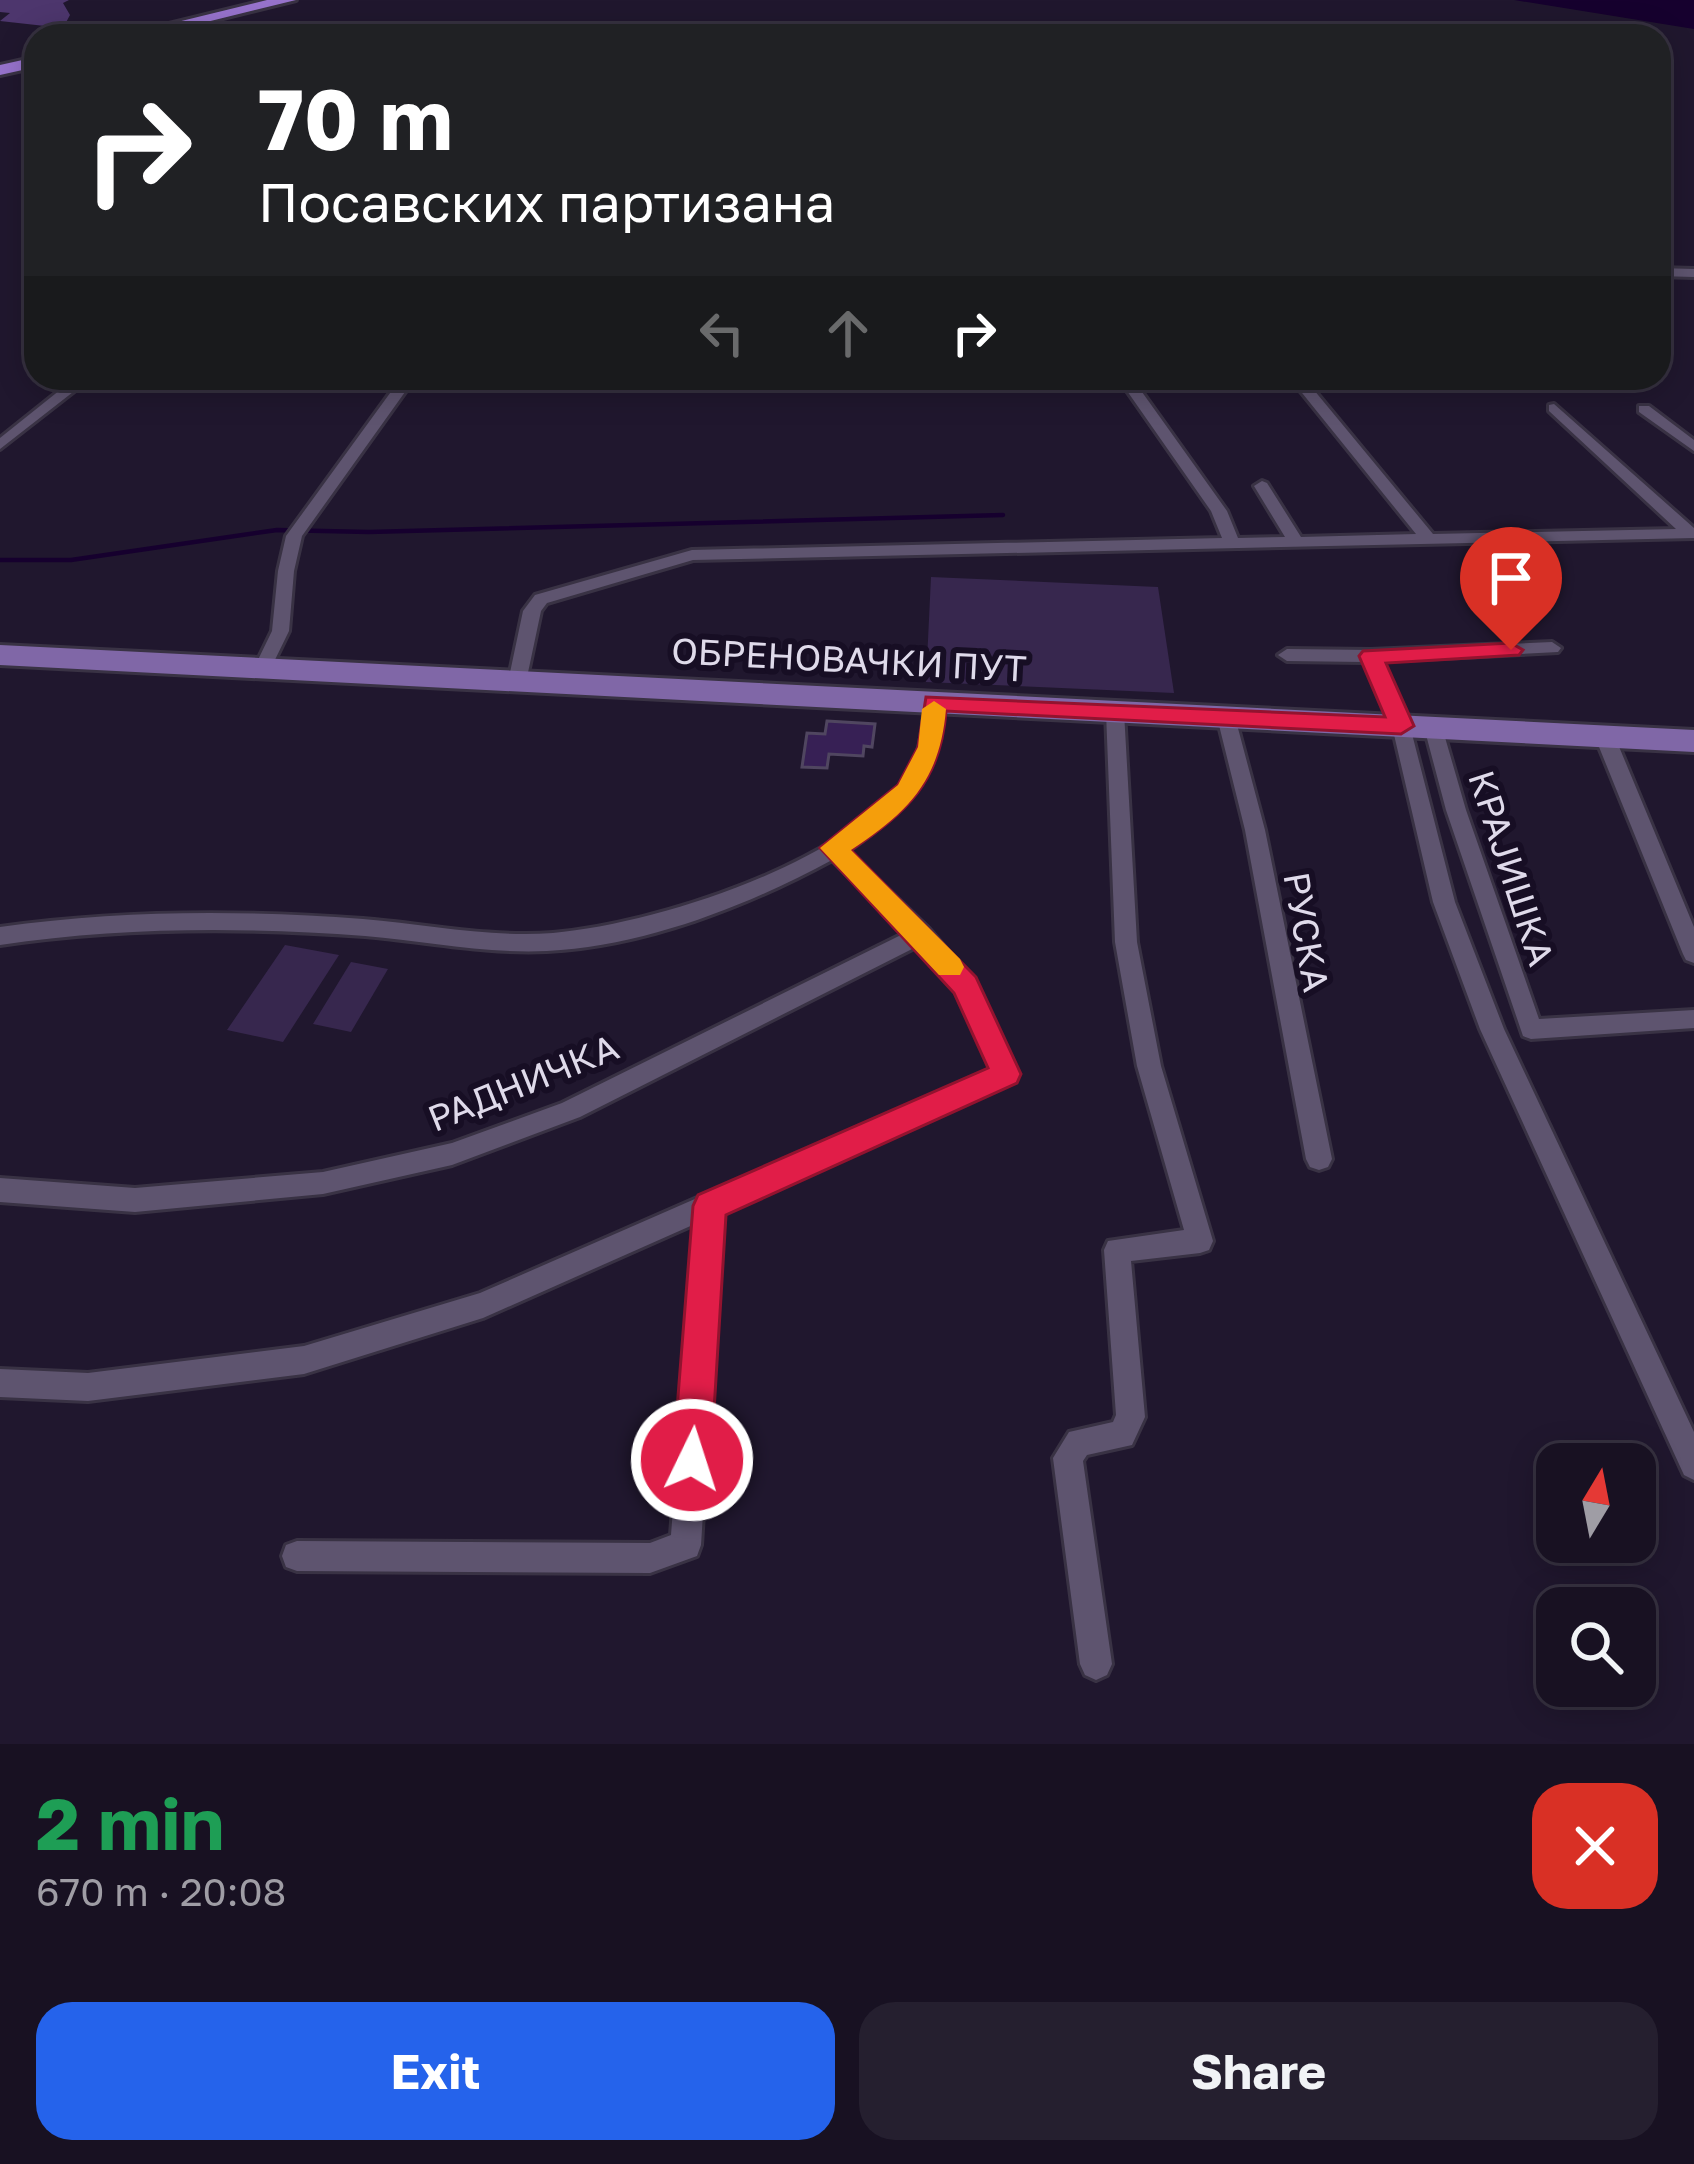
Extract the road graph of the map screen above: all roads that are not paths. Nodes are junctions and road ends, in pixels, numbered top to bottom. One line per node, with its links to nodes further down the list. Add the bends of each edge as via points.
1 (288, 0): 3 (highway)
2 (310, 0): 4 (highway)
3 (181, 24)
4 (203, 24)
5 (69, 390): 11 (street)
6 (399, 390): 22 (street, via 297,531 287,560 285,625)
7 (1133, 390): 16 (street)
8 (1307, 390): 15 (street)
9 (1554, 408): 14 (street)
10 (1644, 409): 12 (street)
11 (0, 446)
12 (1694, 447)
13 (1262, 486): 17 (street)
14 (1692, 533): 15 (street)
15 (1428, 538): 17 (street)
16 (1232, 542): 17 (street); 23 (street, via 692,555 541,599)
17 (1296, 542)
18 (1552, 648): 21 (street)
19 (0, 655): 22 (main road, ОБРЕНОВАЧКИ ПУТ)
20 (1288, 655): 21 (street)
21 (1371, 656): 27 (street)
22 (263, 668): 23 (main road, ОБРЕНОВАЧКИ ПУТ)
23 (517, 682): 24 (main road, ОБРЕНОВАЧКИ ПУТ)
24 (934, 702): 25 (main road, ОБРЕНОВАЧКИ ПУТ); 30 (street, via 931,747 908,790)
25 (1115, 712): 26 (main road, ОБРЕНОВАЧКИ ПУТ); 41 (street, via 1126,942 1149,1066 1200,1241 1117,1250 1131,1418 1122,1436 1079,1442 1069,1458)
26 (1226, 717): 27 (main road, ОБРЕНОВАЧКИ ПУТ); 35 (street, РУСКА)
27 (1417, 726): 28 (main road, ОБРЕНОВАЧКИ ПУТ); 34 (street, КРАЈИШКА, via 1531,1029); 39 (street, via 1444,902 1492,1029)
28 (1605, 737): 29 (main road, ОБРЕНОВАЧКИ ПУТ); 33 (street)
29 (1694, 741)
30 (833, 848): 31 (street); 32 (street, via 688,913 602,937 532,941 226,922)
31 (921, 935): 36 (street, РАДНИЧКА, via 571,1110 452,1154 322,1183 135,1200); 37 (street, via 965,986 1006,1074)
32 (0, 936)
33 (1694, 954)
34 (1694, 1019)
35 (1319, 1159)
36 (0, 1190)
37 (710, 1206): 38 (street, via 483,1305 304,1360 88,1387); 40 (street, via 686,1545 650,1558)
38 (0, 1383)
39 (1694, 1465)
40 (297, 1556)
41 (1096, 1664)

